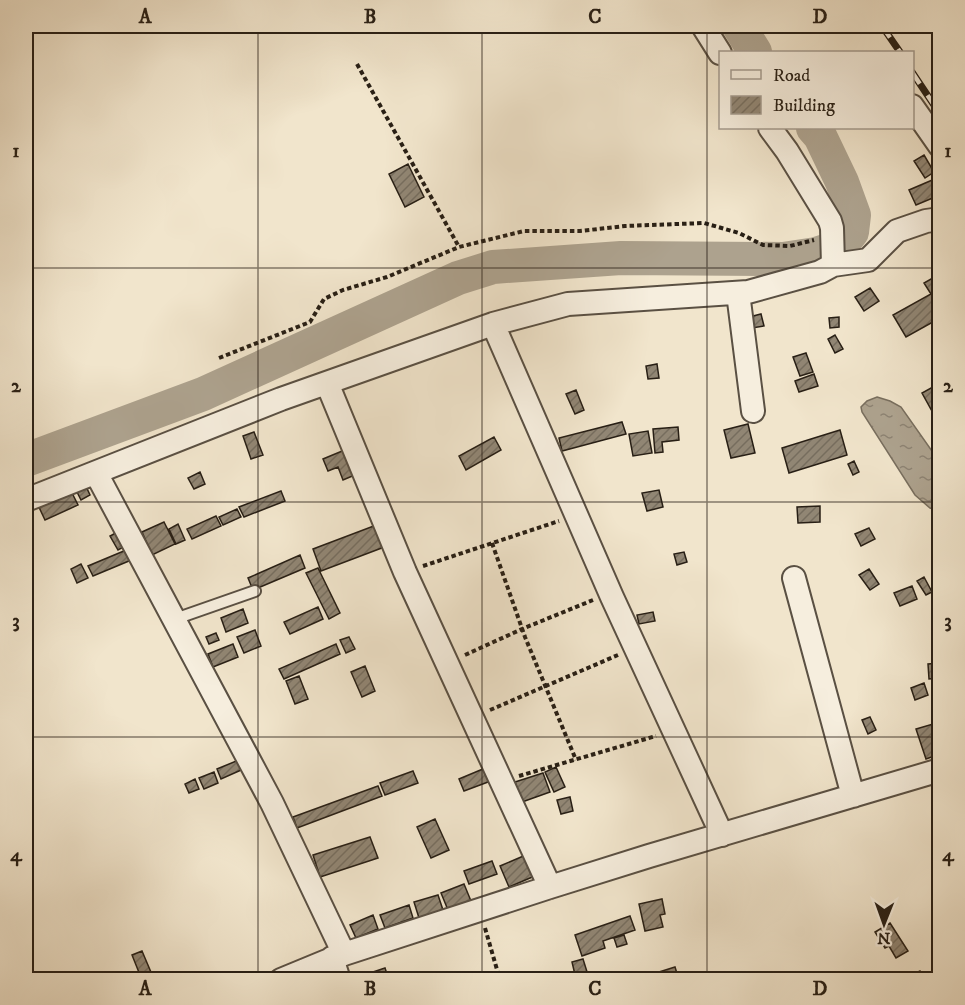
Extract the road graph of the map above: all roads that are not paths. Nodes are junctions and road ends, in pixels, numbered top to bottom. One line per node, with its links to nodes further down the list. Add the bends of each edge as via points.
1 (703, 26): 2 (street)
2 (719, 51)
3 (914, 109): 5 (street)
4 (771, 129): 7 (street, via 830,221)
5 (939, 146)
6 (939, 219): 7 (street, via 897,231 868,260)
7 (832, 251): 8 (street, via 820,272)
8 (738, 293): 9 (street, via 568,304); 11 (street)
9 (493, 324): 10 (street); 19 (street)
10 (327, 383): 12 (street); 20 (street, via 405,572)
11 (753, 411)
12 (96, 473): 13 (street); 16 (street)
13 (26, 500)
14 (794, 578): 18 (street)
15 (255, 591): 16 (lane)
16 (176, 619): 21 (street, via 272,803)
17 (939, 770): 18 (street)
18 (853, 796): 19 (street)
19 (722, 835): 20 (street)
20 (550, 887): 21 (street)
21 (338, 964): 22 (street)
22 (281, 980)

